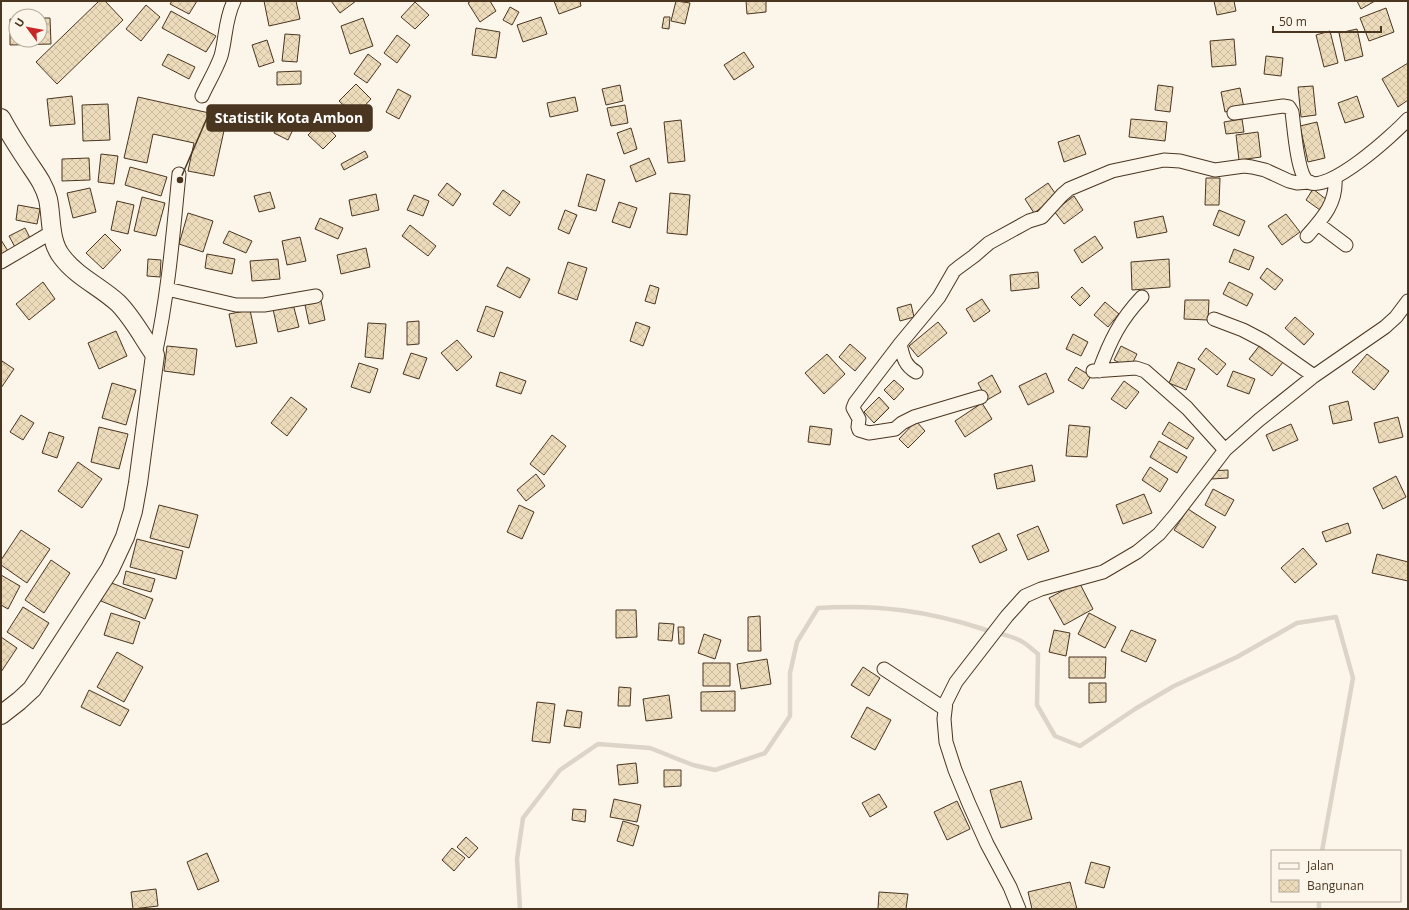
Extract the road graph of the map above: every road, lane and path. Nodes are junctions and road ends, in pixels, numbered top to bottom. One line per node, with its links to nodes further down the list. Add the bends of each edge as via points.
1 (234, 1): 2 (street, via 226,22 221,55)
2 (202, 96)
3 (1234, 112): 8 (street, via 1283,106 1289,108 1292,112 1298,158 1303,174)
4 (1, 118): 10 (street, via 42,182 48,198)
5 (1408, 119): 7 (street, via 1375,151)
6 (179, 174): 14 (street)
7 (1335, 178): 8 (street, via 1320,183); 9 (street, via 1336,190 1333,201)
8 (1310, 182): 19 (street, via 1289,181 1252,167 1215,170 1180,161 1164,160 1112,171 1069,189 1042,217 1029,221 989,243 959,267 939,297)
9 (1318, 224): 11 (street); 12 (street)
10 (52, 232): 13 (street); 20 (street, via 61,257 119,304)
11 (1307, 236)
12 (1346, 245)
13 (1, 262)
14 (167, 289): 15 (street, via 236,305 264,305); 20 (street)
15 (316, 296)
16 (1142, 297): 24 (street, via 1129,310 1118,327 1096,371 1136,368 1145,371 1187,408)
17 (1408, 301): 22 (street, via 1396,317 1385,326)
18 (1214, 319): 22 (street, via 1264,341)
19 (900, 344): 21 (street, via 905,362); 23 (street, via 855,403 853,408 860,419 859,430 869,433 895,429 914,418)
20 (155, 355): 27 (street, via 137,490 123,542 110,569 32,689)
21 (916, 372)
22 (1314, 376): 24 (street)
23 (981, 397)
24 (1225, 450): 26 (street, via 1159,534 1137,552 1103,572 1040,589 1025,596 956,682)
25 (884, 669): 26 (street)
26 (945, 709): 28 (street, via 946,742 955,770)
27 (1, 715)
28 (1019, 909)

